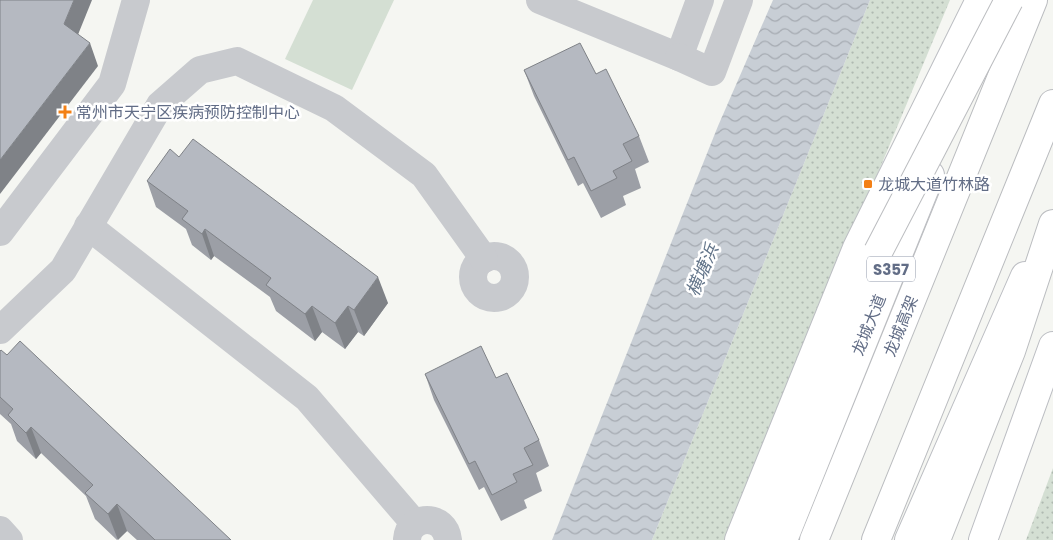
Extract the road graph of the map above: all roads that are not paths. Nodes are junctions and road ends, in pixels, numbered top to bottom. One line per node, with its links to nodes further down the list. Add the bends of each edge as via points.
1 (136, 0): 14 (lane, via 112,84)
2 (540, 0): 9 (lane)
3 (700, 0): 9 (lane)
4 (739, 0): 9 (lane, via 712,72)
5 (980, 0): 22 (main road, via 857,248)
6 (1003, 0): 24 (main road, 龙城大道 / S357, via 892,265)
7 (1009, 0): 23 (main road, bridge, via 878,252)
8 (1033, 0): 25 (main road, 龙城高架)
9 (679, 57)
10 (1053, 104): 26 (main road)
11 (1053, 212): 27 (main road)
12 (1053, 224): 28 (main road, via 1011,351)
13 (88, 226): 15 (lane, via 160,105 200,70 237,61 334,108 424,175); 16 (lane, via 63,270); 19 (lane, via 307,398)
14 (0, 232)
15 (484, 259)
16 (0, 330)
17 (1053, 346): 29 (main road)
18 (0, 530): 20 (lane)
19 (411, 532): 21 (lane, via 421,521 435,521 446,530)
20 (9, 540)
21 (448, 540)
22 (739, 540)
23 (761, 540)
24 (783, 540)
25 (814, 540)
26 (876, 540)
27 (909, 540)
28 (936, 540)
29 (983, 540)

